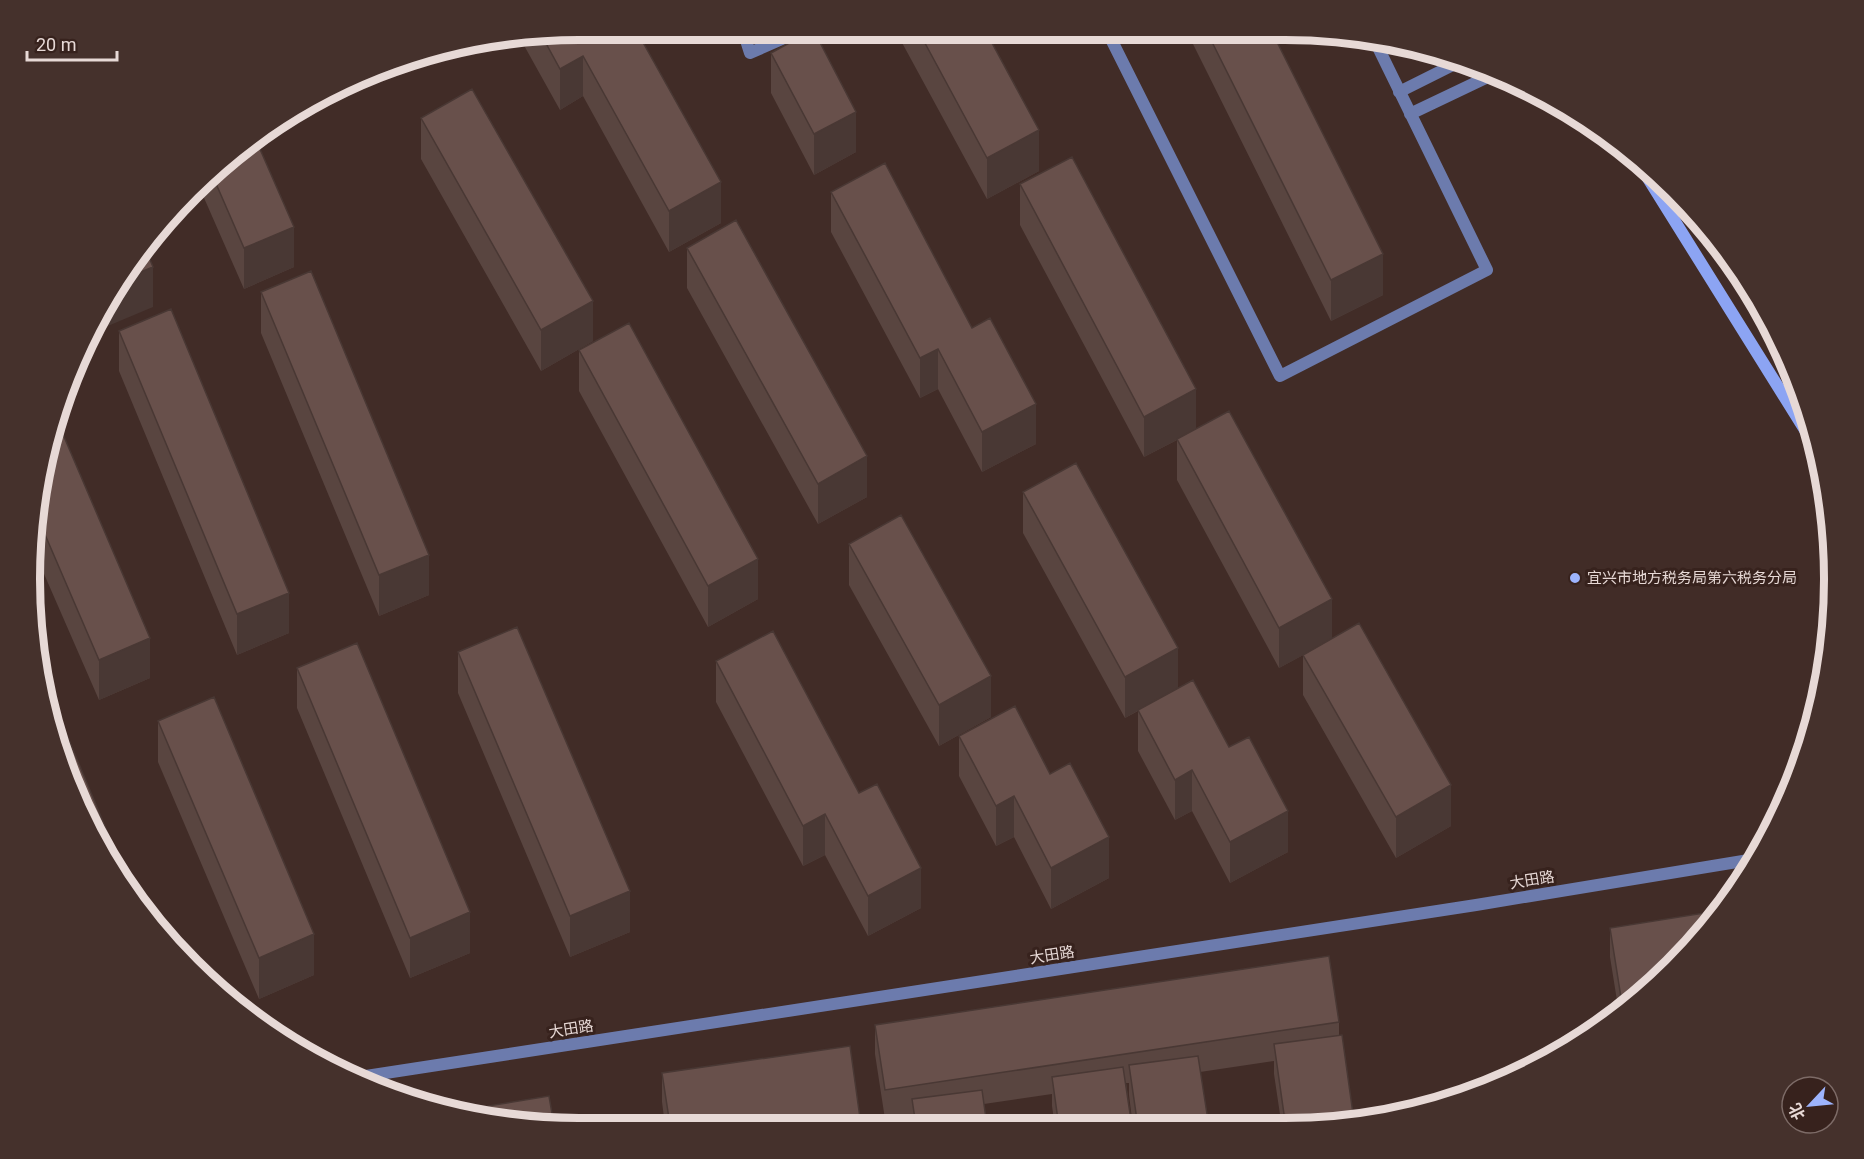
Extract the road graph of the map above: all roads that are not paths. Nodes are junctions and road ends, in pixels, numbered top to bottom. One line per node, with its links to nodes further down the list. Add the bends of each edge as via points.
1 (746, 40): 2 (street, via 750,53)
2 (780, 40)
3 (1112, 40): 8 (street, via 1280,376 1487,270)
4 (1379, 49): 7 (street)
5 (1450, 67): 7 (street)
6 (1483, 79): 8 (street)
7 (1399, 92): 8 (street)
8 (1410, 114)
9 (1653, 186): 10 (main road)
10 (1799, 421)
11 (1744, 861): 12 (street, 大田路)
12 (369, 1075)

